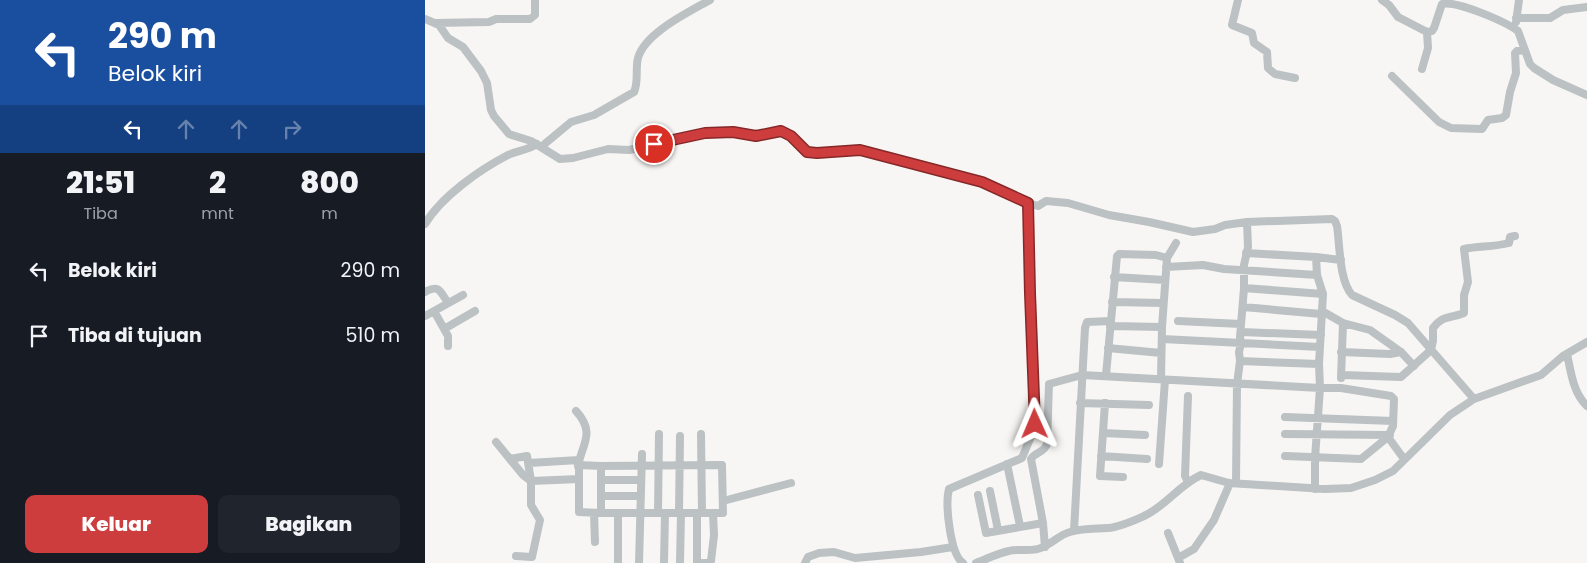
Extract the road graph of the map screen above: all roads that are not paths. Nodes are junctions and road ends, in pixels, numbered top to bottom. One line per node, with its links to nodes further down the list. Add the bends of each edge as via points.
1 (535, 0): 9 (street, via 535,15 530,19)
2 (709, 0): 17 (street, via 680,16 651,39 638,58 634,92 594,115 571,122)
3 (1238, 0): 15 (street, via 1232,25 1252,33 1255,43 1267,52 1268,67 1275,74)
4 (1383, 0): 11 (street, via 1398,17)
5 (1519, 0): 7 (street)
6 (1587, 7): 7 (street, via 1563,10 1550,18)
7 (1516, 18): 10 (street)
8 (425, 19): 9 (street)
9 (435, 23): 17 (street, via 448,38 463,47 481,71 487,83 491,110 509,134)
10 (1515, 29): 11 (street, via 1473,8 1447,2 1442,4 1432,31); 12 (street)
11 (1427, 32): 13 (street, via 1428,48)
12 (1525, 50): 14 (street, via 1515,53 1516,73 1506,115 1488,120 1482,129 1451,128 1439,122); 16 (street, via 1530,64 1537,71)
13 (1422, 69)
14 (1392, 76)
15 (1295, 78)
16 (1587, 95)
17 (539, 146): 18 (street, via 566,159 608,149 629,150 705,133 733,132 756,136 781,131 807,152 860,150 982,182); 20 (street, via 507,156 460,186)
18 (1028, 203): 19 (street, via 1038,206 1046,201 1068,204 1193,232); 100 (street, via 1035,427 1022,458)
19 (1247, 222): 23 (street); 26 (street, via 1331,219 1337,226)
20 (425, 224)
21 (1515, 236): 57 (street, via 1510,237 1509,243 1494,247 1464,249 1468,282 1464,313 1443,318 1433,327)
22 (1176, 243): 25 (street)
23 (1246, 253): 24 (street); 28 (street)
24 (1316, 257): 26 (street); 29 (street)
25 (1167, 258): 27 (street); 30 (street, via 1119,254)
26 (1341, 260): 57 (street, via 1343,280 1352,295 1408,323)
27 (1166, 267): 28 (street); 31 (street)
28 (1244, 268): 29 (street); 32 (street)
29 (1317, 275): 34 (street)
30 (1114, 277): 31 (street); 36 (street)
31 (1165, 280): 38 (street)
32 (1244, 288): 34 (street); 39 (street)
33 (425, 292): 37 (street, via 437,288)
34 (1323, 294): 42 (street)
35 (463, 295): 37 (street)
36 (1112, 302): 38 (street); 45 (street)
37 (447, 303): 40 (street)
38 (1163, 304): 47 (street)
39 (1243, 307): 42 (street); 49 (street)
40 (434, 311): 43 (street); 48 (street)
41 (475, 311): 48 (street)
42 (1322, 312): 46 (street); 50 (street)
43 (425, 316)
44 (1178, 321): 49 (street)
45 (1110, 323): 47 (street); 56 (street); 65 (street, via 1086,323)
46 (1343, 323): 58 (street); 59 (street, via 1370,330)
47 (1162, 327): 51 (street)
48 (444, 328): 54 (street)
49 (1241, 328): 50 (street); 53 (street)
50 (1321, 335): 55 (street)
51 (1161, 339): 53 (street); 60 (street)
52 (1587, 342): 61 (street)
53 (1241, 343): 55 (street); 62 (street)
54 (448, 346)
55 (1320, 347): 63 (street)
56 (1108, 348): 60 (street); 66 (street)
57 (1431, 350): 64 (street); 73 (street)
58 (1341, 352): 59 (street); 67 (street)
59 (1401, 352): 64 (street)
60 (1161, 353): 68 (street)
61 (1567, 354): 73 (street, via 1541,375); 77 (street, via 1575,388)
62 (1240, 361): 63 (street); 69 (street)
63 (1319, 364): 70 (street)
64 (1414, 366): 67 (street, via 1401,377)
65 (1082, 374): 66 (street); 74 (street); 128 (street, via 1050,383 1048,387 1047,444 1044,450 1033,455 1031,461)
66 (1106, 375): 68 (street)
67 (1341, 375): 71 (street)
68 (1163, 380): 69 (street); 101 (street)
69 (1237, 384): 70 (street); 114 (street)
70 (1320, 388): 71 (street); 80 (street)
71 (1341, 388): 81 (street, via 1393,397)
72 (1188, 396): 112 (street, via 1185,476)
73 (1474, 400): 97 (street, via 1450,415)
74 (1080, 403): 75 (street); 131 (street)
75 (1105, 403): 76 (street); 82 (street)
76 (1149, 405)
77 (1587, 406)
78 (576, 411): 99 (street, via 583,419 587,439)
79 (1285, 417): 80 (street)
80 (1318, 419): 81 (street); 86 (street)
81 (1393, 421): 89 (street)
82 (1103, 433): 87 (street); 92 (street)
83 (659, 434): 103 (street)
84 (701, 434): 105 (street)
85 (1285, 434): 86 (street)
86 (1316, 434): 89 (street); 95 (street)
87 (1145, 435)
88 (680, 436): 104 (street)
89 (1389, 436): 95 (street, via 1361,459); 97 (street)
90 (496, 442): 94 (street)
91 (642, 454): 102 (street)
92 (1101, 456): 96 (street); 107 (street, via 1100,476)
93 (1285, 456): 95 (street)
94 (510, 458): 98 (street, via 527,456); 111 (street)
95 (1315, 458): 115 (street)
96 (1147, 459)
97 (1404, 459): 115 (street, via 1393,471 1375,480 1343,489)
98 (529, 463): 99 (street); 111 (street)
99 (579, 463): 106 (street); 108 (street)
100 (1007, 464): 129 (street); 134 (street, via 949,489)
101 (1159, 464)
102 (642, 465): 103 (street); 106 (street); 110 (street)
103 (660, 465): 104 (street); 124 (street)
104 (680, 465): 105 (street); 125 (street)
105 (701, 465): 120 (street, via 722,465); 126 (street)
106 (601, 466): 109 (street)
107 (1123, 477)
108 (579, 479): 111 (street); 121 (street, via 579,512)
109 (602, 480): 110 (street); 118 (street)
110 (641, 480): 119 (street)
111 (531, 481): 138 (street, via 531,506 540,520 533,556)
112 (1188, 482): 114 (street, via 1201,475); 131 (street, via 1147,515 1113,527)
113 (791, 483): 120 (street)
114 (1233, 483): 115 (street); 141 (street, via 1200,541)
115 (1315, 488)
116 (990, 491): 130 (street)
117 (978, 495): 130 (street, via 986,533)
118 (601, 496): 119 (street); 121 (street)
119 (641, 496): 123 (street)
120 (723, 501): 127 (street, via 723,513)
121 (597, 513): 122 (street); 133 (street)
122 (618, 513): 123 (street); 142 (street)
123 (641, 513): 124 (street); 143 (street)
124 (662, 513): 125 (street); 144 (street)
125 (680, 513): 126 (street); 145 (street)
126 (699, 513): 127 (street); 146 (street)
127 (713, 514): 146 (street, via 711,561)
128 (1043, 523): 129 (street); 135 (street)
129 (1020, 526): 130 (street)
130 (998, 530)
131 (1074, 531): 135 (street)
132 (1168, 533): 141 (street)
133 (595, 542)
134 (953, 547): 137 (street); 150 (street)
135 (1045, 547): 140 (street, via 1032,551 1011,550)
136 (819, 553): 139 (street, via 841,553); 147 (street, via 808,557); 148 (street)
137 (905, 554): 139 (street); 149 (street)
138 (516, 556)
139 (853, 560)
140 (992, 560): 151 (street)
141 (1179, 561)
142 (618, 563)
143 (639, 563)
144 (664, 563)
145 (680, 563)
146 (698, 563)
147 (805, 563)
148 (821, 563)
149 (907, 563)
150 (963, 563)
151 (977, 563)

